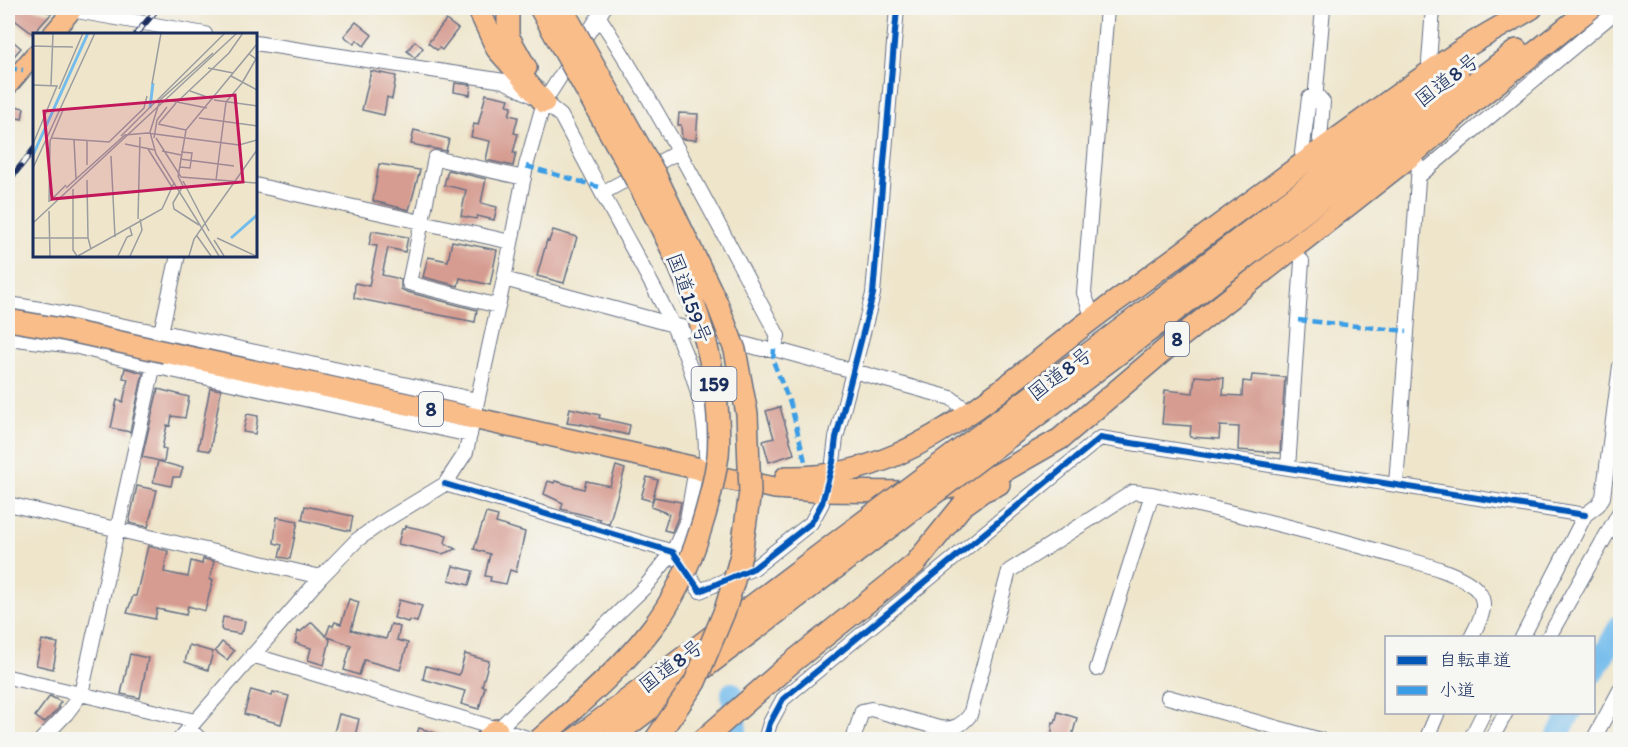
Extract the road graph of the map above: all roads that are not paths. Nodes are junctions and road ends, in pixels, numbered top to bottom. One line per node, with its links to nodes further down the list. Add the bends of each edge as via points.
1 (69, 8): 16 (main road); 17 (street)
2 (478, 8): 23 (highway, via 497,49)
3 (508, 8): 23 (highway, via 508,36)
4 (540, 8): 84 (highway, 国道159号 / 159, bridge, via 671,247 702,323 711,358 718,454 710,502 677,591 653,628 628,656)
5 (562, 8): 86 (highway, 国道159号 / 159, bridge, via 656,174 717,303 735,350 747,414 750,492 733,584 695,682)
6 (897, 8): 48 (street, via 873,294)
7 (1107, 8): 41 (street, via 1084,293)
8 (1323, 8): 22 (street)
9 (1433, 8): 20 (street, via 1429,62)
10 (1532, 8): 20 (highway, 8)
11 (1545, 8): 40 (highway, 国道8号 / 8, via 1437,87)
12 (1573, 8): 40 (highway, 国道8号 / 8)
13 (1591, 8): 26 (highway, 8)
14 (1619, 11): 28 (street)
15 (602, 12): 23 (street); 25 (street)
16 (53, 33)
17 (200, 33)
18 (256, 43): 23 (street, via 504,81)
19 (33, 56): 21 (main road)
20 (1439, 67): 24 (highway, 8)
21 (10, 87)
22 (1316, 94): 24 (street, via 1323,102); 27 (street, via 1309,98 1302,153)
23 (544, 102): 29 (street); 31 (street, via 561,116)
24 (1319, 142): 27 (highway, 8)
25 (678, 152): 31 (street); 45 (street, via 778,336)
26 (1412, 155): 28 (street, via 1419,166); 34 (highway, 8)
27 (1307, 160): 41 (highway, 8)
28 (1419, 176): 56 (street)
29 (524, 178): 32 (street, via 435,158); 33 (street)
30 (256, 185): 32 (street)
31 (602, 193): 43 (street)
32 (422, 222): 33 (street); 39 (street, via 409,283)
33 (511, 242): 36 (street)
34 (1296, 253): 37 (street, via 1292,294); 37 (street, via 1310,255 1307,296); 51 (highway, 8, via 1174,342)
35 (178, 256): 46 (street)
36 (504, 279): 39 (street); 43 (street)
37 (1299, 300): 54 (street)
38 (8, 304): 46 (street)
39 (498, 306): 50 (street)
40 (1166, 307): 63 (highway, 国道8号 / 8, bridge)
41 (1093, 319): 49 (highway, 8)
42 (8, 320): 46 (highway, 8, bridge)
43 (674, 326): 45 (street); 52 (street, via 693,373 704,418)
44 (8, 338): 46 (street)
45 (774, 349): 48 (street)
46 (160, 350): 50 (highway, 8); 50 (street, via 252,384); 50 (street, via 258,357); 62 (street)
47 (1620, 366): 61 (street, via 1608,476 1603,497)
48 (854, 371): 49 (street, via 951,398); 53 (street)
49 (970, 413): 52 (highway, 8, via 895,455 847,472 772,477)
50 (473, 418): 52 (highway, 8); 55 (street, via 466,452)
51 (1060, 439): 52 (highway, 8, via 996,475 962,486 911,492 775,488 723,478); 87 (highway, via 1032,465 962,506 915,564)
52 (701, 462): 64 (street, via 687,520)
53 (833, 462)
54 (1288, 468): 56 (street); 88 (street, via 1100,438 783,699)
55 (445, 484): 64 (street); 65 (street, via 357,540)
56 (1396, 485): 61 (street)
57 (1152, 494): 66 (street, via 1334,538 1442,570 1478,591 1484,603); 70 (street); 89 (street, via 1133,492 1009,571 970,715 962,725 939,728 871,709 862,711)
58 (822, 503): 64 (street, via 811,523 753,568 700,591)
59 (8, 504): 62 (street)
60 (1620, 511): 68 (street)
61 (1585, 515): 67 (street)
62 (118, 528): 65 (street); 73 (street)
63 (848, 546): 80 (highway, 国道8号 / 8); 85 (highway, 国道8号 / 8)
64 (673, 552): 79 (street, via 645,586)
65 (321, 577): 69 (street)
66 (1473, 636)
67 (1523, 636)
68 (1549, 636)
69 (252, 655): 78 (street); 79 (street)
70 (1097, 669)
71 (8, 677): 73 (street)
72 (1620, 690): 94 (street)
73 (81, 694): 78 (street); 81 (street)
74 (1168, 697): 90 (street)
75 (1437, 714): 91 (street)
76 (1483, 714): 92 (street)
77 (1505, 714): 93 (street)
78 (188, 730): 82 (street)
79 (492, 735): 83 (street)
80 (616, 735)
81 (41, 740)
82 (201, 740)
83 (534, 740)
84 (539, 740)
85 (574, 740)
86 (655, 740)
87 (703, 740)
88 (765, 740)
89 (853, 740)
90 (1321, 740)
91 (1426, 740)
92 (1470, 740)
93 (1491, 740)
94 (1593, 740)

